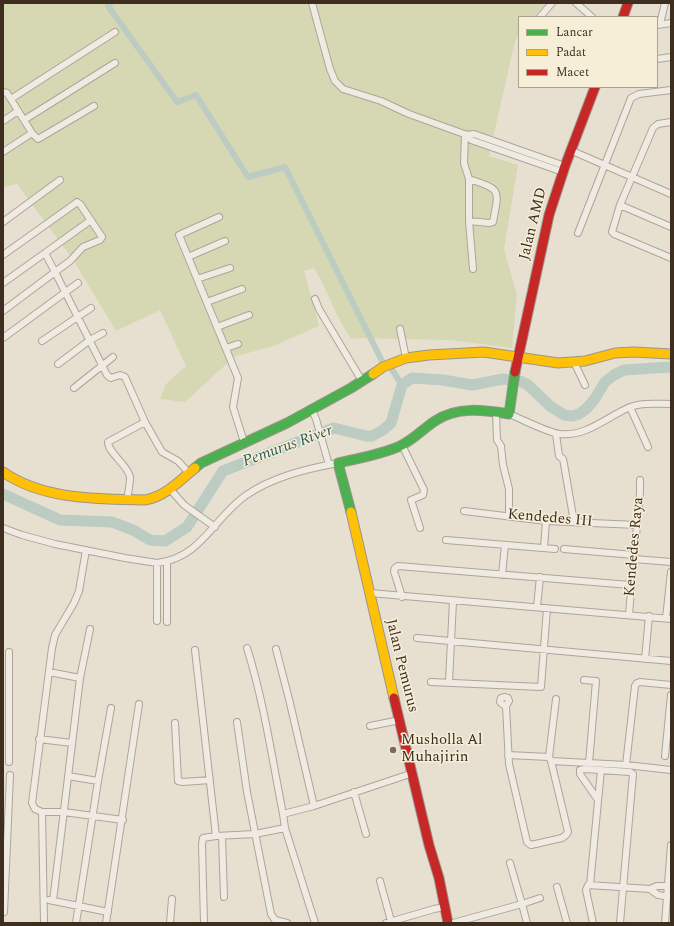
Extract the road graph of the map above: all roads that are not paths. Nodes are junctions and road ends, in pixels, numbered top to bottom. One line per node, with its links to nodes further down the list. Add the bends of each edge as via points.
1 (312, 3): 26 (street, via 330,69 339,86)
2 (552, 3): 6 (street)
3 (576, 3): 7 (street)
4 (628, 3): 8 (street)
5 (665, 3): 10 (street)
6 (541, 16)
7 (589, 16)
8 (623, 16)
9 (671, 23): 10 (street)
10 (659, 25)
11 (115, 32): 19 (street)
12 (671, 57): 13 (street)
13 (658, 59)
14 (115, 63): 23 (street)
15 (595, 88): 27 (street, Jalan AMD)
16 (671, 90): 18 (street); 29 (street, via 639,94 631,98)
17 (3, 92): 19 (street)
18 (671, 93)
19 (11, 99): 21 (street)
20 (94, 106): 25 (street, via 38,139)
21 (18, 111): 22 (street); 23 (street)
22 (3, 120)
23 (24, 120): 25 (street)
24 (671, 122): 31 (street, via 658,124 653,128)
25 (32, 133): 28 (street)
26 (466, 135): 30 (street, via 471,140); 32 (street, via 464,163)
27 (570, 150): 29 (street); 30 (street, Jalan AMD)
28 (3, 152)
29 (605, 165): 31 (street); 41 (street)
30 (564, 169): 71 (street, Jalan AMD, via 546,228)
31 (632, 177): 34 (street); 35 (street)
32 (469, 179): 38 (street); 38 (street, via 492,188 497,195 493,222 489,224)
33 (60, 180): 39 (street)
34 (671, 194)
35 (620, 205): 40 (street); 46 (street, via 612,232)
36 (219, 217): 45 (street, via 179,235)
37 (91, 220): 43 (street); 44 (street, via 77,202); 49 (street, via 101,238 83,247)
38 (469, 221): 48 (street)
39 (3, 222)
40 (671, 227)
41 (578, 233)
42 (225, 241): 45 (street)
43 (45, 253): 49 (street); 51 (street)
44 (3, 255)
45 (188, 257): 50 (street)
46 (671, 258)
47 (230, 268): 50 (street)
48 (473, 269)
49 (55, 272): 54 (street); 58 (street)
50 (197, 279): 56 (street)
51 (3, 283)
52 (78, 283): 54 (street)
53 (242, 289): 56 (street)
54 (66, 293): 60 (street); 64 (street)
55 (315, 299): 76 (street)
56 (207, 302): 61 (street)
57 (91, 308): 60 (street)
58 (3, 311)
59 (249, 315): 61 (street)
60 (77, 316): 65 (street); 66 (street)
61 (217, 326): 68 (street)
62 (400, 329): 72 (street)
63 (103, 333): 65 (street)
64 (3, 338)
65 (90, 340): 74 (street); 75 (street)
66 (42, 341)
67 (238, 344): 68 (street)
68 (226, 348): 86 (street, via 238,378 233,408)
69 (671, 354): 73 (street, via 615,353)
70 (113, 357): 75 (street)
71 (517, 357): 72 (street, via 479,352); 73 (street, via 558,363); 83 (street, Jalan AMD)
72 (406, 358): 76 (street)
73 (574, 362): 77 (street)
74 (58, 364)
75 (102, 365): 78 (street); 84 (street, via 110,378 122,375 125,377)
76 (362, 381): 81 (street)
77 (585, 385)
78 (74, 388)
79 (671, 404): 80 (street)
80 (630, 407): 85 (street, via 581,432); 88 (street)
81 (312, 410): 86 (street); 89 (street)
82 (496, 412): 83 (street); 87 (street, via 467,411 448,414); 96 (street, via 497,440 501,446 509,489)
83 (509, 414): 85 (street)
84 (145, 422): 91 (street, via 162,452 178,461); 94 (street, via 108,442 109,448 129,475)
85 (556, 434): 98 (street)
86 (244, 442): 91 (street, via 201,463)
87 (402, 445): 89 (street); 102 (street, via 424,490 423,495 412,500)
88 (648, 447)
89 (333, 464): 100 (street, via 299,472 255,489); 117 (street, Jalan Pemurus, via 350,509)
90 (3, 472): 94 (street, via 14,480 48,492)
91 (189, 473): 93 (street)
92 (640, 480): 99 (street, Kendedes Raya)
93 (170, 489): 94 (street, via 152,499); 100 (street, via 184,505)
94 (127, 500)
95 (464, 511): 96 (street, Kendedes III)
96 (509, 516): 97 (street, Kendedes III)
97 (546, 521): 98 (street, Kendedes III); 105 (street)
98 (574, 522): 99 (street, Kendedes III)
99 (637, 525): 109 (street, Kendedes Raya)
100 (215, 527): 110 (street, via 188,553)
101 (3, 528): 108 (street)
102 (420, 528)
103 (446, 540): 104 (street)
104 (505, 545): 105 (street); 114 (street)
105 (544, 548): 106 (street)
106 (555, 549)
107 (564, 549): 109 (street)
108 (86, 550): 112 (street); 137 (street, via 79,591 54,641)
109 (634, 557): 111 (street); 116 (street, Kendedes Raya)
110 (167, 562): 112 (street); 126 (street)
111 (671, 562)
112 (157, 563): 125 (street)
113 (671, 572): 124 (street)
114 (502, 575): 115 (street); 118 (street, via 398,566 394,572)
115 (540, 577): 116 (street); 120 (street)
116 (630, 585): 122 (street, Kendedes Raya)
117 (370, 594): 118 (street); 149 (street, Jalan Pemurus)
118 (402, 597): 119 (street)
119 (453, 600): 120 (street); 129 (street)
120 (537, 607): 121 (street)
121 (547, 608): 122 (street); 131 (street)
122 (629, 614): 123 (street)
123 (649, 616): 124 (street); 135 (street)
124 (668, 619)
125 (157, 621)
126 (167, 622)
127 (90, 629): 138 (street)
128 (417, 638): 129 (street)
129 (451, 641): 131 (street); 141 (street)
130 (247, 648): 173 (street, via 264,711)
131 (544, 648): 135 (street); 141 (street, via 540,688)
132 (276, 649): 170 (street)
133 (195, 650): 166 (street)
134 (9, 652): 143 (street)
135 (645, 658): 136 (street)
136 (671, 661)
137 (49, 672): 138 (street); 153 (street)
138 (80, 678): 154 (street)
139 (584, 680): 159 (street, via 596,681)
140 (431, 682): 141 (street)
141 (449, 682)
142 (671, 684): 160 (street, via 640,682 635,686)
143 (6, 691): 158 (street)
144 (671, 695): 156 (street)
145 (556, 699): 157 (street)
146 (139, 704): 175 (street)
147 (506, 706): 155 (street)
148 (111, 708): 167 (street)
149 (400, 720): 152 (street); 163 (street, Jalan Pemurus)
150 (238, 722): 177 (street)
151 (175, 723): 166 (street, via 178,781)
152 (370, 726)
153 (39, 739): 154 (street); 171 (street, via 32,803 35,809)
154 (72, 743): 165 (street)
155 (508, 755): 157 (street); 157 (street, via 527,842 531,846 562,838 568,832)
156 (665, 756)
157 (550, 759): 159 (street)
158 (9, 762)
159 (590, 763): 160 (street)
160 (626, 765): 162 (street)
161 (601, 770): 169 (street); 169 (street, via 583,768 580,771); 187 (street, via 632,773 633,776)
162 (671, 770)
163 (413, 773): 168 (street); 197 (street, Jalan Pemurus)
164 (10, 775): 181 (street)
165 (68, 776): 167 (street); 172 (street)
166 (210, 780): 179 (street)
167 (98, 781): 174 (street)
168 (354, 792): 170 (street); 178 (street)
169 (598, 800): 184 (street)
170 (314, 806): 173 (street)
171 (42, 812): 172 (street); 193 (street)
172 (64, 812): 174 (street); 194 (street)
173 (283, 814): 176 (street)
174 (93, 816): 175 (street); 196 (street)
175 (123, 820): 199 (street)
176 (285, 828): 177 (street); 208 (street)
177 (255, 834): 179 (street); 200 (street)
178 (366, 834)
179 (219, 836): 190 (street); 206 (street, via 203,838)
180 (671, 844): 185 (street)
181 (5, 846): 198 (street)
182 (510, 863): 195 (street)
183 (380, 881): 201 (street)
184 (589, 885): 187 (street); 213 (street, via 586,886 586,890)
185 (669, 886): 188 (street); 189 (street)
186 (557, 887): 212 (street)
187 (623, 887): 188 (street); 214 (street)
188 (650, 889): 189 (street, via 658,895)
189 (669, 896): 215 (street)
190 (224, 897)
191 (172, 898): 205 (street)
192 (540, 898): 195 (street)
193 (43, 899): 194 (street); 202 (street)
194 (53, 901): 196 (street)
195 (522, 904): 210 (street); 211 (street)
196 (79, 907): 199 (street); 203 (street)
197 (446, 907): 201 (street); 209 (street, Jalan Pemurus)
198 (4, 912)
199 (108, 912): 204 (street)
200 (274, 922): 207 (street)
201 (388, 922)
202 (44, 923)
203 (76, 923)
204 (106, 923)
205 (170, 923)
206 (204, 923)
207 (287, 923)
208 (315, 923)
209 (448, 923)
210 (453, 923)
211 (527, 923)
212 (567, 923)
213 (593, 923)
214 (620, 923)
215 (664, 923)

